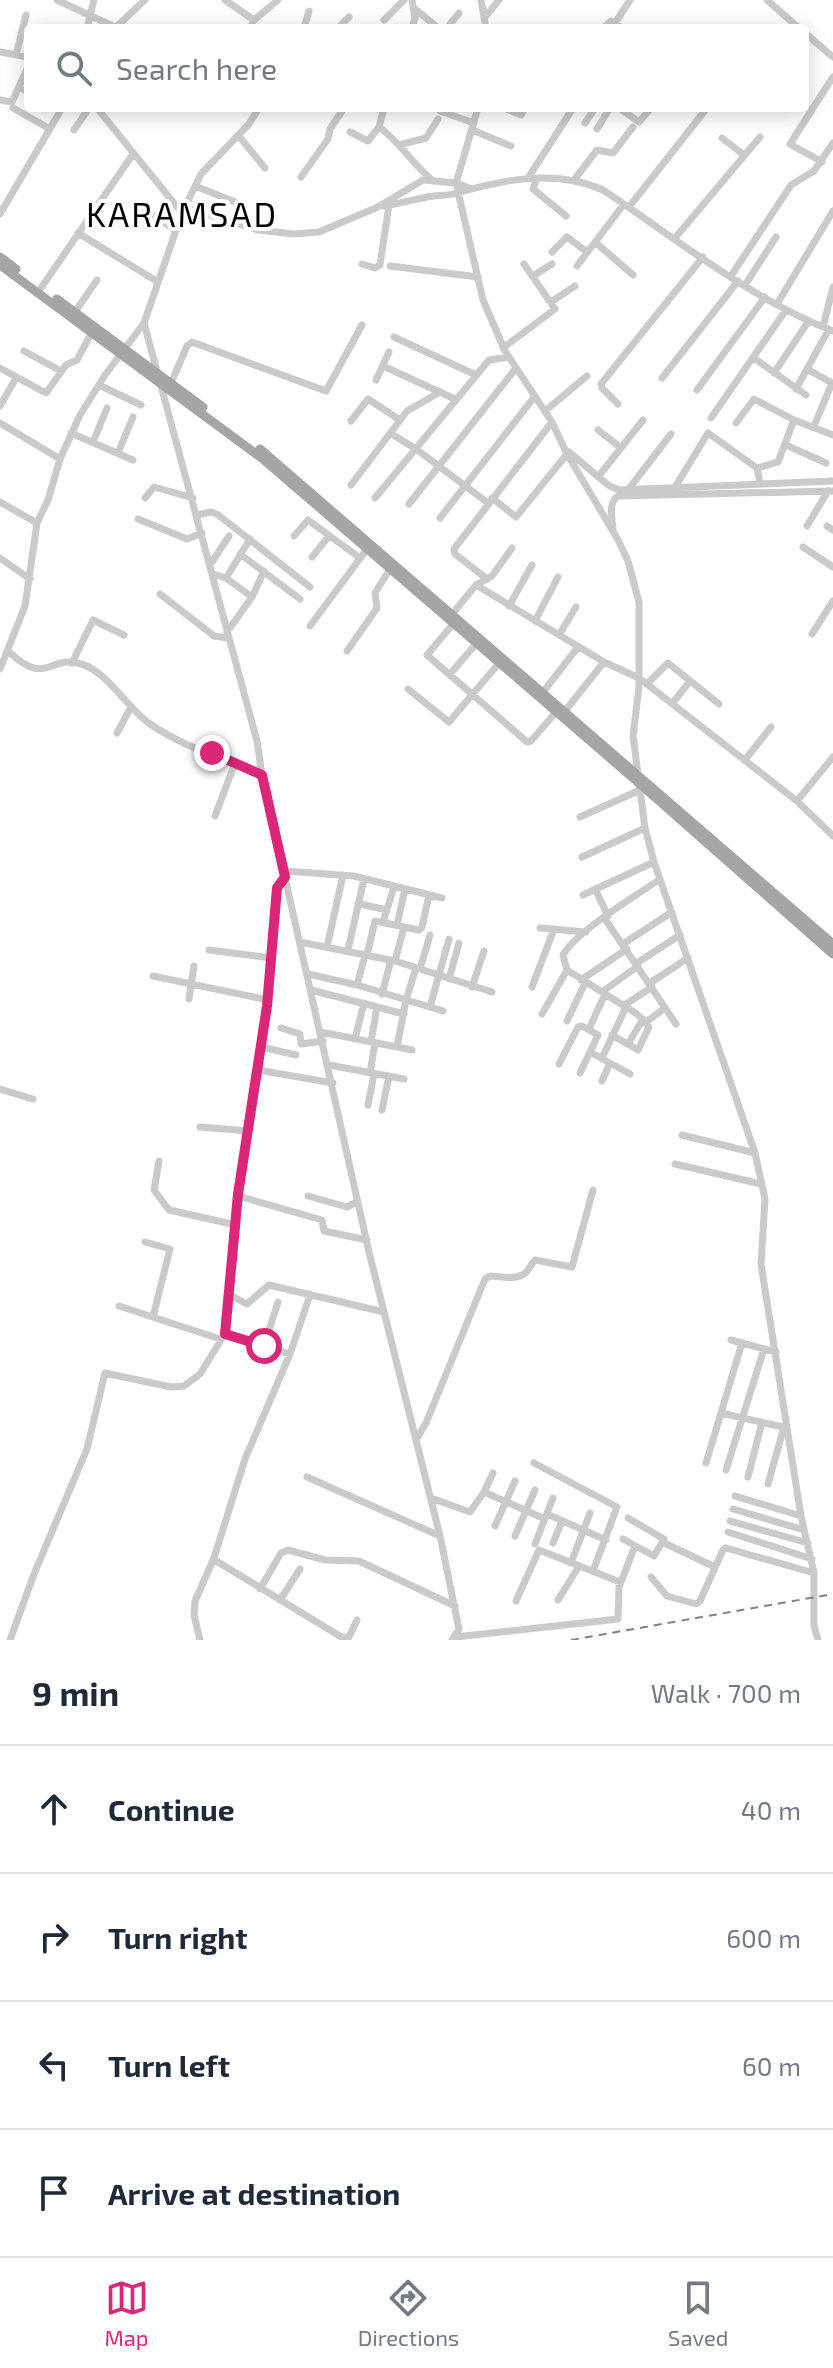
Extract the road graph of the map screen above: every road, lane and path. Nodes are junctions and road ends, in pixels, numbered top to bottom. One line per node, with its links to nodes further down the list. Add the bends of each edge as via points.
1 (57, 0): 13 (street)
2 (94, 0): 13 (street)
3 (145, 0): 23 (street)
4 (225, 0): 24 (street)
5 (278, 0): 25 (street)
6 (404, 0): 18 (street)
7 (481, 0): 17 (street)
8 (499, 0): 17 (street)
9 (630, 0): 19 (street)
10 (767, 0): 33 (street)
11 (413, 4): 28 (street); 29 (street)
12 (309, 11): 26 (street)
13 (89, 13): 21 (street); 22 (street)
14 (459, 13): 30 (street)
15 (26, 15): 20 (street)
16 (349, 17): 27 (street)
17 (484, 17): 31 (street)
18 (384, 20)
19 (615, 23): 32 (street)
20 (25, 24)
21 (88, 24)
22 (109, 24)
23 (120, 24)
24 (248, 24)
25 (252, 24)
26 (305, 24)
27 (342, 24)
28 (412, 24)
29 (434, 24)
30 (450, 24)
31 (485, 24)
32 (606, 24)
33 (794, 24)
34 (24, 33): 37 (street)
35 (809, 36): 39 (street)
36 (0, 52): 37 (street)
37 (16, 55): 38 (street)
38 (24, 56)
39 (833, 57)
40 (24, 76): 42 (street, via 12,102)
41 (833, 77): 73 (street, via 790,144)
42 (0, 100)
43 (13, 108): 61 (street)
44 (58, 112): 61 (street)
45 (86, 112): 63 (street)
46 (100, 112): 71 (street)
47 (256, 112): 65 (street)
48 (341, 112): 75 (street)
49 (383, 112): 58 (street)
50 (477, 112): 59 (street)
51 (568, 112): 76 (street)
52 (592, 112): 57 (street)
53 (608, 112): 62 (street)
54 (625, 112): 55 (street, via 639,122)
55 (648, 112)
56 (704, 112): 90 (street)
57 (585, 123)
58 (379, 127): 64 (street, via 368,141); 68 (street)
59 (473, 127): 68 (street, via 439,115 426,138); 69 (street); 80 (street)
60 (633, 127): 78 (street, via 613,153 597,150)
61 (50, 129): 94 (street)
62 (597, 129)
63 (74, 130)
64 (350, 132)
65 (238, 135): 74 (street); 81 (street)
66 (760, 137): 72 (street)
67 (722, 138): 72 (street)
68 (399, 145): 79 (street)
69 (511, 146)
70 (833, 147): 73 (street)
71 (133, 154): 93 (street); 97 (street)
72 (744, 155): 99 (street)
73 (822, 162): 115 (street, via 791,185)
74 (265, 168)
75 (301, 177)
76 (532, 178): 78 (street); 83 (street); 95 (street, via 533,189)
77 (423, 180): 79 (street); 82 (street); 85 (street)
78 (574, 180): 90 (street, via 603,190)
79 (433, 181): 80 (street)
80 (456, 183): 83 (street); 84 (street)
81 (195, 186): 88 (street); 93 (street)
82 (413, 186): 86 (street); 91 (street)
83 (469, 188): 84 (street)
84 (457, 193): 85 (street); 113 (street)
85 (427, 197): 86 (street)
86 (417, 199): 89 (street)
87 (137, 203): 96 (street)
88 (240, 204)
89 (389, 205): 91 (street); 105 (street, via 380,265)
90 (626, 206): 99 (street); 100 (street)
91 (378, 207): 93 (street, via 319,232 294,234 258,230 190,209)
92 (833, 211): 122 (street)
93 (182, 213): 96 (street)
94 (0, 214)
95 (566, 216)
96 (176, 231): 116 (street)
97 (78, 233): 116 (street); 119 (street)
98 (776, 237): 115 (street)
99 (675, 238): 104 (street)
100 (595, 242): 102 (street); 111 (street)
101 (552, 252): 102 (street, via 567,237)
102 (587, 252): 110 (street)
103 (0, 257): 119 (main road)
104 (703, 257): 115 (street); 156 (street, via 601,384)
105 (362, 264)
106 (524, 264): 112 (street)
107 (552, 264): 112 (street)
108 (0, 265): 129 (main road)
109 (390, 266): 113 (street)
110 (577, 266)
111 (633, 275)
112 (533, 276): 121 (street)
113 (478, 277): 131 (street)
114 (97, 280): 124 (street)
115 (738, 280): 120 (street); 146 (street)
116 (158, 282): 126 (street)
117 (575, 286): 121 (street)
118 (833, 287): 128 (street)
119 (41, 288): 124 (main road)
120 (765, 297): 122 (street); 151 (street)
121 (551, 302): 131 (street, via 553,311)
122 (777, 304): 123 (street)
123 (786, 310): 125 (street); 136 (street)
124 (75, 312): 132 (main road)
125 (808, 322): 128 (street); 142 (street)
126 (144, 323): 132 (street); 148 (street)
127 (362, 325): 148 (street, via 326,391 192,342)
128 (828, 329): 140 (street)
129 (92, 332): 132 (main road); 141 (street, via 77,360)
130 (394, 337): 143 (street)
131 (503, 348): 135 (street)
132 (123, 350): 148 (main road); 149 (street)
133 (24, 351): 141 (street)
134 (389, 352): 137 (street)
135 (509, 357): 139 (street); 143 (street, via 489,360)
136 (754, 358): 142 (street); 162 (street)
137 (383, 366): 147 (street); 152 (street)
138 (0, 368): 145 (street)
139 (516, 368): 154 (street); 185 (street)
140 (807, 369): 150 (street); 170 (street, via 832,383)
141 (61, 371): 145 (street, via 46,393)
142 (774, 373): 150 (street)
143 (476, 375): 155 (street)
144 (587, 376): 160 (street)
145 (16, 378): 158 (street)
146 (662, 378)
147 (376, 380)
148 (164, 381): 196 (street); 214 (main road); 237 (main road, via 277,462)
149 (99, 385): 157 (street); 172 (street)
150 (796, 389): 153 (street)
151 (697, 390)
152 (440, 392): 155 (street); 163 (street)
153 (806, 395)
154 (535, 396): 160 (street); 191 (street)
155 (455, 399): 179 (street)
156 (618, 404)
157 (141, 405)
158 (0, 406)
159 (107, 408): 176 (street)
160 (545, 411): 167 (street)
161 (133, 417): 181 (street)
162 (711, 418)
163 (400, 420): 166 (street, via 368,399); 173 (street)
164 (643, 420): 178 (street)
165 (794, 420): 169 (street, via 754,399); 170 (street); 177 (street)
166 (351, 421)
167 (552, 422): 180 (street); 198 (street)
168 (0, 423): 182 (street)
169 (736, 423)
170 (814, 426): 175 (street)
171 (598, 430): 178 (street)
172 (71, 433): 176 (street); 182 (street)
173 (390, 433): 179 (street); 190 (street)
174 (671, 434): 193 (street)
175 (833, 435)
176 (93, 442): 181 (street)
177 (786, 445): 184 (street); 186 (street, via 778,462)
178 (621, 448): 187 (street)
179 (416, 449): 185 (street); 197 (street)
180 (566, 451): 187 (street); 198 (street, via 516,517); 206 (street)
181 (118, 453): 183 (street)
182 (60, 459): 204 (street)
183 (133, 460)
184 (826, 463)
185 (438, 467): 191 (street); 200 (street)
186 (757, 468): 189 (street); 192 (street, via 708,433)
187 (598, 477): 193 (street)
188 (833, 481): 189 (street)
189 (760, 483): 192 (street)
190 (351, 485)
191 (465, 487): 198 (street); 202 (street)
192 (674, 489): 193 (street)
193 (628, 490)
194 (831, 491): 205 (street); 206 (street, via 618,496 611,508)
195 (145, 498): 196 (street, via 154,487)
196 (193, 498): 201 (street)
197 (375, 498)
198 (490, 501): 228 (street, via 453,551)
199 (0, 502): 204 (street)
200 (409, 504)
201 (197, 515): 207 (street); 211 (street, via 214,512)
202 (440, 518)
203 (138, 519): 207 (street, via 187,539)
204 (37, 523): 227 (street)
205 (807, 526)
206 (614, 532): 253 (street, via 639,602)
207 (202, 533): 219 (street)
208 (229, 536): 219 (street)
209 (294, 536): 210 (street, via 308,520)
210 (329, 536): 216 (street); 218 (street)
211 (250, 539): 215 (street); 230 (street)
212 (803, 547): 221 (street)
213 (512, 548): 228 (street)
214 (367, 549): 218 (street); 222 (main road)
215 (240, 554): 223 (street); 226 (street)
216 (312, 557)
217 (0, 558): 227 (street)
218 (360, 558): 239 (street)
219 (210, 565): 224 (street)
220 (532, 565): 235 (street)
221 (833, 567)
222 (390, 569): 237 (main road); 247 (street, via 375,593 378,605)
223 (264, 571): 232 (street); 233 (street)
224 (213, 574): 226 (street); 242 (street)
225 (558, 577): 238 (street)
226 (226, 578): 232 (street)
227 (30, 579): 246 (street)
228 (487, 579): 229 (street)
229 (476, 585): 235 (street); 237 (street)
230 (310, 587)
231 (160, 594): 242 (street, via 214,636)
232 (252, 597): 242 (street)
233 (300, 599)
234 (833, 601): 240 (street)
235 (509, 606): 238 (street)
236 (576, 607): 243 (street)
237 (453, 619): 244 (main road); 252 (street, via 427,655); 257 (main road)
238 (535, 621): 243 (street)
239 (310, 626)
240 (812, 634)
241 (124, 635): 249 (street, via 93,620)
242 (228, 635): 268 (street)
243 (559, 635): 245 (street)
244 (476, 644): 250 (main road); 252 (street)
245 (578, 647): 248 (street); 257 (street)
246 (8, 651): 249 (street, via 32,668); 251 (street)
247 (347, 651)
248 (604, 662): 253 (street); 262 (street)
249 (72, 663): 261 (street, via 91,668)
250 (499, 663): 258 (street); 262 (main road)
251 (0, 669)
252 (450, 674): 258 (street)
253 (639, 678): 255 (street); 269 (street, via 633,736)
254 (690, 681): 255 (street, via 666,663); 259 (street); 260 (street)
255 (647, 684): 266 (street)
256 (408, 689): 258 (street, via 449,722)
257 (543, 692): 262 (main road)
258 (473, 694): 262 (street, via 529,743)
259 (675, 700)
260 (719, 704)
261 (131, 707): 264 (street); 267 (street, via 151,725)
262 (560, 712): 269 (main road)
263 (771, 727): 266 (street)
264 (117, 733)
265 (833, 757): 270 (street)
266 (745, 760): 270 (street)
267 (235, 763): 268 (street); 271 (street)
268 (262, 775): 277 (street)
269 (639, 782): 272 (street); 273 (street); 284 (main road)
270 (797, 801): 274 (street)
271 (215, 816)
272 (580, 817)
273 (645, 828): 275 (street); 276 (street)
274 (833, 836)
275 (582, 857)
276 (654, 862): 280 (street); 283 (street)
277 (284, 874): 278 (street); 300 (street); 310 (street, via 277,888)
278 (343, 875): 279 (street); 304 (street)
279 (364, 879): 281 (street); 288 (street)
280 (660, 879): 290 (street); 291 (street)
281 (394, 887): 282 (street); 289 (street)
282 (405, 889): 285 (street); 293 (street)
283 (595, 889): 286 (street); 291 (street)
284 (765, 889): 302 (main road); 308 (main road)
285 (429, 895): 287 (street); 293 (street, via 422,927)
286 (583, 895)
287 (442, 898)
288 (360, 904): 289 (street); 306 (street)
289 (387, 910): 292 (street)
290 (672, 912): 298 (street); 303 (street)
291 (606, 917): 296 (street); 303 (street)
292 (383, 922): 293 (street); 309 (street, via 375,921)
293 (400, 926): 312 (street)
294 (540, 928): 295 (street)
295 (554, 929): 296 (street); 326 (street)
296 (586, 932): 316 (street, via 563,955)
297 (430, 935): 315 (street)
298 (680, 935): 311 (street); 313 (street)
299 (449, 939): 318 (street)
300 (300, 942): 304 (street); 317 (street)
301 (459, 943): 320 (street)
302 (833, 944)
303 (625, 946): 313 (street); 321 (street)
304 (327, 947): 306 (street)
305 (209, 950): 310 (street)
306 (348, 950): 309 (street)
307 (484, 951): 325 (street)
308 (833, 954)
309 (366, 955): 312 (street); 323 (street)
310 (271, 958): 332 (street)
311 (688, 958): 324 (street); 374 (street)
312 (393, 960): 315 (street); 330 (street)
313 (638, 965): 324 (street); 329 (street)
314 (194, 966): 322 (street)
315 (418, 968): 318 (street); 333 (street)
316 (567, 970): 321 (street); 341 (street)
317 (308, 974): 323 (street); 327 (street)
318 (438, 975): 320 (street); 337 (street)
319 (153, 976): 322 (street)
320 (449, 979): 325 (street)
321 (583, 981): 329 (street); 343 (street)
322 (192, 984): 331 (street); 332 (street)
323 (357, 985): 330 (street)
324 (651, 985): 335 (street); 338 (street)
325 (472, 987): 328 (street)
326 (532, 987)
327 (311, 990): 334 (street); 348 (street)
328 (492, 992)
329 (604, 993): 335 (street); 346 (street)
330 (382, 994): 333 (street)
331 (189, 999)
332 (268, 1000): 351 (street)
333 (406, 1000): 337 (street); 340 (street)
334 (364, 1003): 336 (street); 349 (street)
335 (624, 1006): 342 (street); 347 (street)
336 (377, 1007): 340 (street); 350 (street)
337 (430, 1007): 339 (street)
338 (665, 1008): 342 (street); 344 (street)
339 (443, 1011)
340 (404, 1014): 352 (street)
341 (542, 1014)
342 (644, 1020): 347 (street, via 649,1030 639,1049)
343 (567, 1021)
344 (676, 1024)
345 (281, 1028): 348 (street, via 299,1034 301,1044)
346 (589, 1029): 354 (street, via 598,1035); 357 (street, via 578,1027)
347 (612, 1035): 356 (street)
348 (322, 1037): 349 (street); 358 (street)
349 (355, 1039): 350 (street)
350 (373, 1042): 352 (street); 360 (street)
351 (262, 1047): 355 (street); 359 (street)
352 (397, 1047): 353 (street)
353 (412, 1050)
354 (590, 1052): 356 (street); 361 (street)
355 (296, 1055)
356 (606, 1060): 362 (street); 365 (street)
357 (559, 1064)
358 (329, 1065): 360 (street); 366 (street)
359 (258, 1070): 366 (street); 372 (street)
360 (372, 1073): 363 (street); 369 (street)
361 (580, 1073)
362 (630, 1074)
363 (389, 1076): 364 (street); 370 (street)
364 (404, 1079)
365 (602, 1081)
366 (333, 1083): 381 (street)
367 (0, 1089): 368 (street)
368 (33, 1099)
369 (368, 1105)
370 (382, 1110)
371 (200, 1127): 372 (street)
372 (248, 1131): 379 (street)
373 (682, 1135): 374 (street)
374 (755, 1153): 377 (street)
375 (159, 1161): 382 (street, via 154,1190 169,1210)
376 (675, 1164): 377 (street)
377 (761, 1184): 396 (street, via 761,1264)
378 (593, 1190): 402 (street, via 572,1267 535,1260 517,1277 485,1279)
379 (238, 1196): 382 (street); 383 (street, via 322,1220 324,1231)
380 (308, 1196): 381 (street, via 347,1207)
381 (357, 1202): 383 (street)
382 (236, 1225): 385 (street)
383 (367, 1240): 389 (street)
384 (145, 1242): 390 (street, via 170,1250)
385 (230, 1295): 386 (street, via 247,1304 268,1285); 391 (street)
386 (310, 1295): 389 (street); 397 (street)
387 (278, 1302): 394 (street)
388 (119, 1306): 390 (street)
389 (384, 1312): 402 (street)
390 (153, 1317): 391 (street)
391 (222, 1337): 394 (street); 454 (street, via 205,1368 184,1386 105,1373 87,1449)
392 (731, 1340): 393 (street)
393 (742, 1343): 395 (street); 398 (street)
394 (264, 1346): 397 (street)
395 (764, 1349): 396 (street); 399 (street)
396 (776, 1352): 401 (street)
397 (290, 1354): 438 (street, via 245,1459)
398 (721, 1413): 399 (street); 404 (street)
399 (742, 1418): 400 (street); 405 (street)
400 (762, 1422): 401 (street); 408 (street)
401 (785, 1428): 410 (street); 421 (street)
402 (416, 1440): 414 (street)
403 (534, 1463): 432 (street, via 617,1507)
404 (706, 1463)
405 (726, 1470)
406 (493, 1473): 412 (street)
407 (307, 1477): 429 (street)
408 (748, 1477)
409 (515, 1481): 416 (street)
410 (768, 1484)
411 (535, 1490): 418 (street)
412 (484, 1492): 414 (street, via 470,1512); 416 (street)
413 (735, 1496): 421 (street)
414 (431, 1498): 429 (street)
415 (553, 1498): 420 (street)
416 (506, 1502): 418 (street); 425 (street)
417 (733, 1509): 427 (street)
418 (526, 1511): 420 (street); 430 (street)
419 (590, 1513): 426 (street)
420 (546, 1516): 423 (street); 436 (street)
421 (801, 1516): 427 (street)
422 (628, 1518): 433 (street, via 662,1537)
423 (562, 1521): 426 (street); 434 (street)
424 (730, 1521): 435 (street)
425 (495, 1526)
426 (584, 1530): 432 (street); 440 (street)
427 (804, 1530): 435 (street)
428 (728, 1532): 439 (street)
429 (440, 1536): 451 (street)
430 (515, 1536)
431 (623, 1539): 437 (street)
432 (606, 1540): 443 (street)
433 (662, 1542): 437 (street, via 654,1556); 441 (street)
434 (553, 1543)
435 (808, 1543): 439 (street)
436 (535, 1544)
437 (635, 1546): 446 (street)
438 (213, 1559): 447 (street); 455 (street, via 194,1607)
439 (812, 1559): 444 (street)
440 (575, 1564): 443 (street); 449 (street); 450 (street, via 537,1551)
441 (715, 1567): 444 (street, via 728,1548); 445 (street, via 696,1604 667,1596)
442 (300, 1569): 448 (street)
443 (593, 1571): 446 (street)
444 (814, 1573): 456 (street)
445 (651, 1577)
446 (620, 1582): 453 (street, via 620,1614 615,1620)
447 (260, 1589): 448 (street); 451 (street, via 288,1550 325,1560 359,1561)
448 (280, 1600): 452 (street, via 346,1639)
449 (558, 1600)
450 (516, 1601)
451 (455, 1606): 453 (street, via 459,1629)
452 (357, 1620)
453 (453, 1638)
454 (10, 1640)
455 (200, 1640)
456 (818, 1640)

